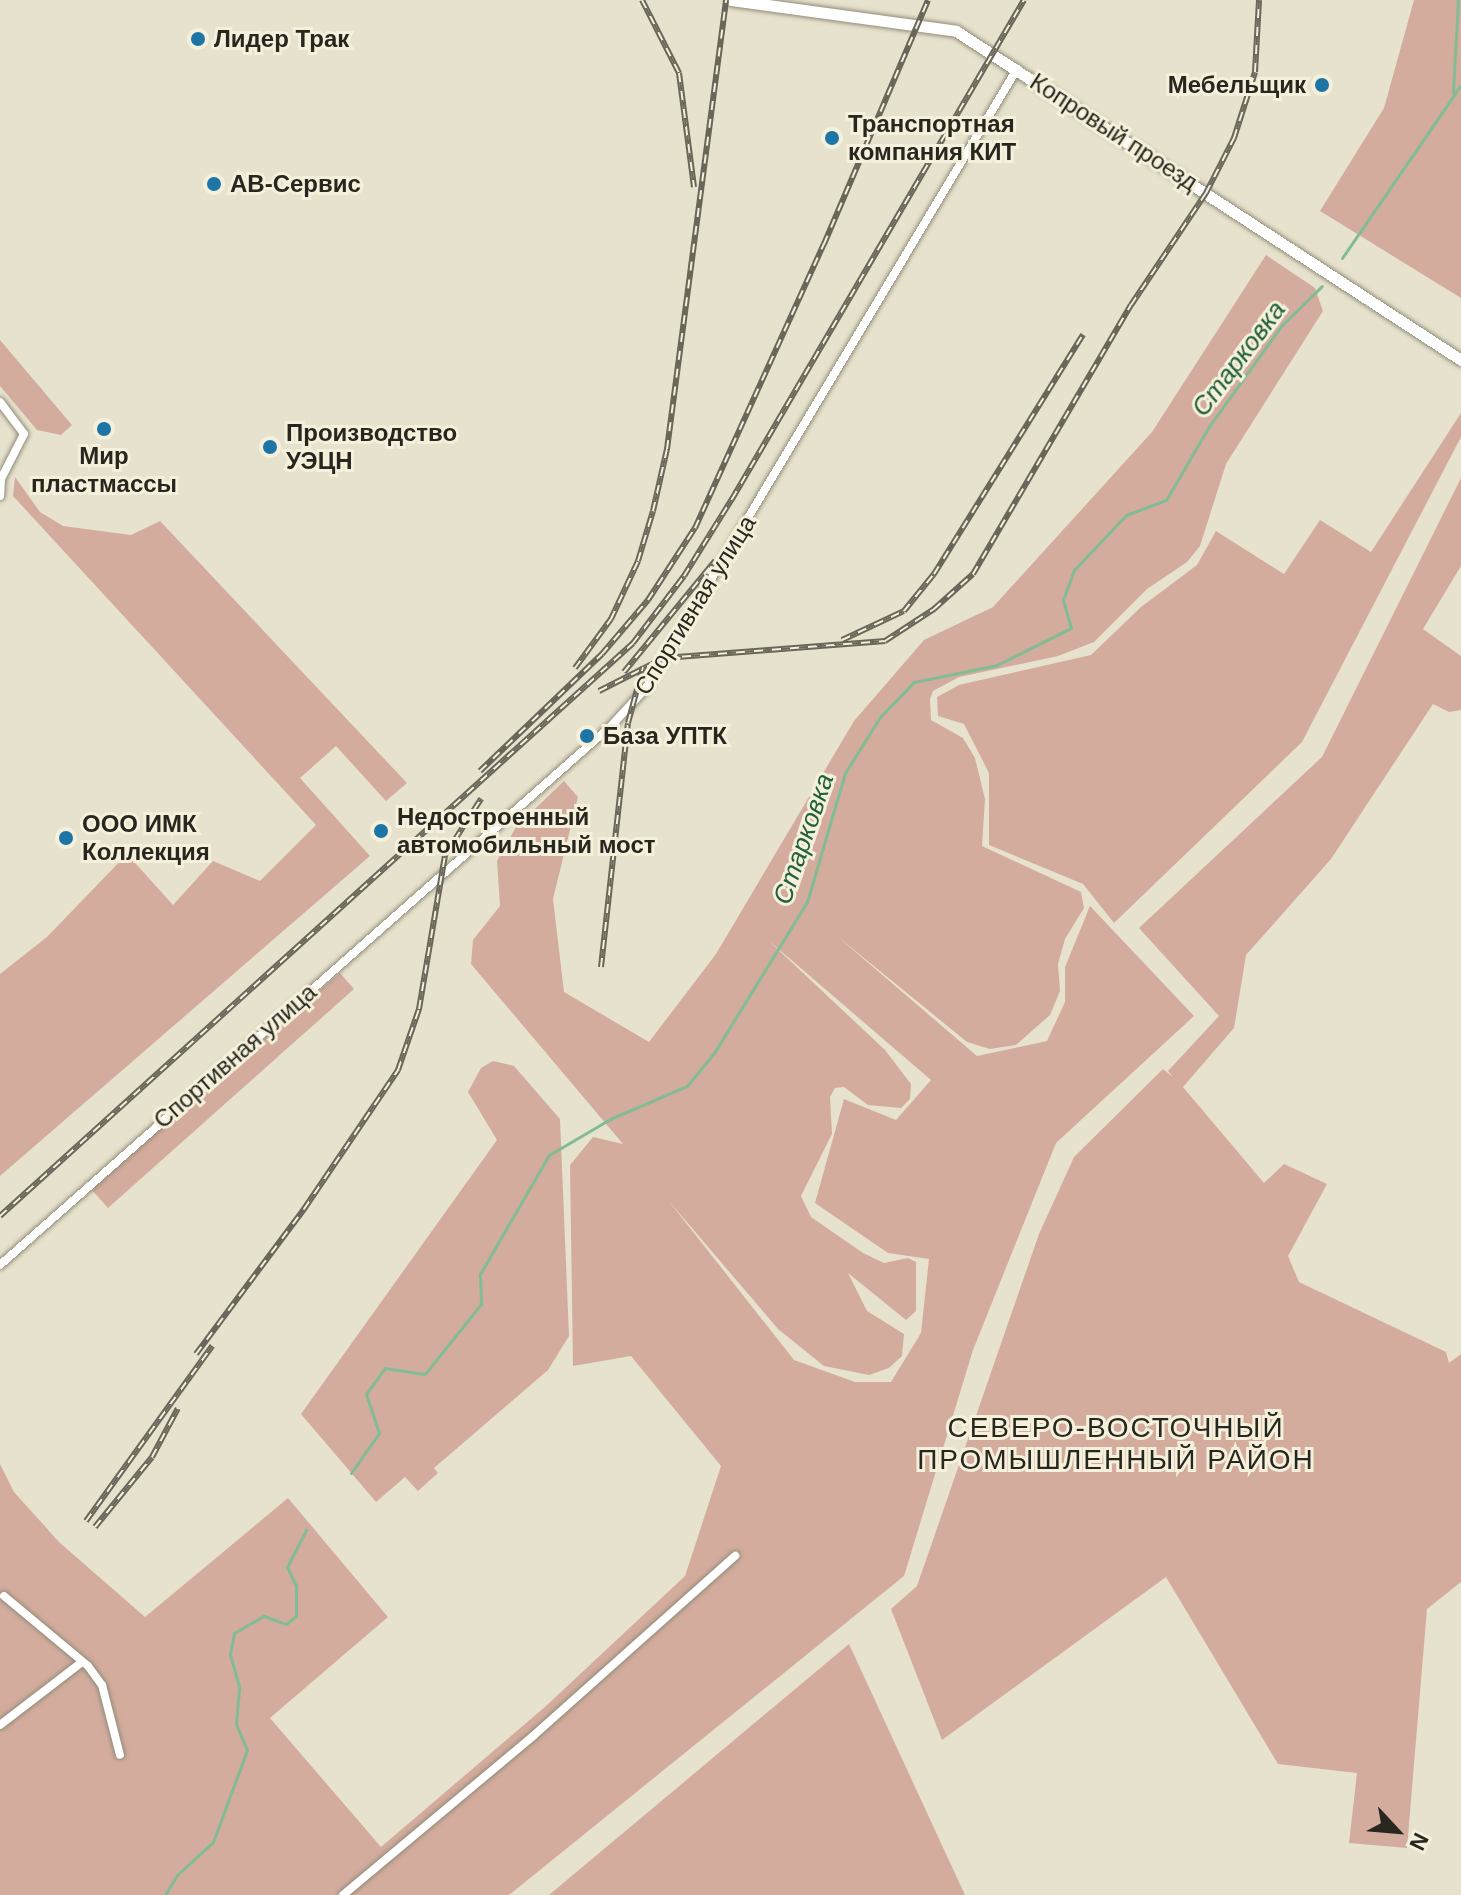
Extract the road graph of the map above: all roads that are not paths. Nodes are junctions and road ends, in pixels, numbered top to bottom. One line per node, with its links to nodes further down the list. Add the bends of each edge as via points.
1 (731, 0): 2 (main road, Копровый проезд, via 942,27)
2 (1017, 69): 3 (main road, Копровый проезд); 6 (street, Спортивная улица, via 646,688 611,726)
3 (1461, 360)
4 (0, 402): 5 (street, via 24,434 1,479)
5 (0, 496)
6 (0, 1265)
7 (735, 1556): 12 (street, via 533,1736)
8 (4, 1596): 9 (street)
9 (82, 1662): 10 (street); 11 (street, via 102,1685)
10 (0, 1725)
11 (120, 1755)
12 (343, 1895)

